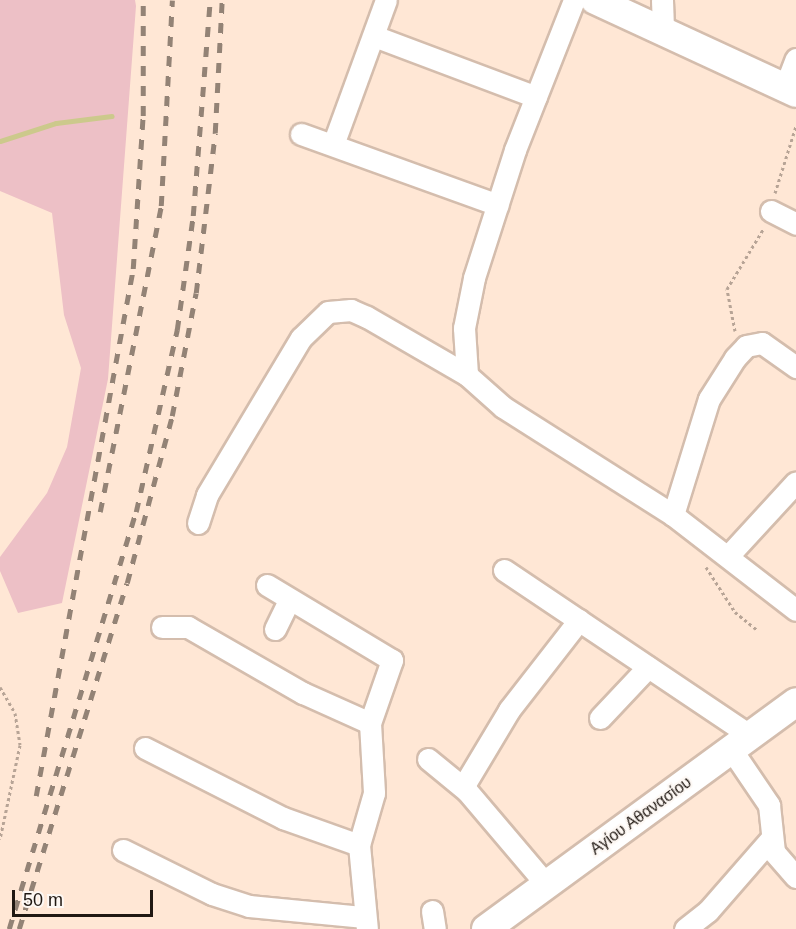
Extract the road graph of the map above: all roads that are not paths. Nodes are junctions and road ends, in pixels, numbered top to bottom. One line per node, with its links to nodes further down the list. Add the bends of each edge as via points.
1 (386, 0): 6 (street)
2 (574, 0): 9 (street)
3 (595, 0): 5 (main road)
4 (662, 0): 5 (street)
5 (663, 28): 8 (main road)
6 (374, 36): 9 (street); 11 (street)
7 (796, 59): 8 (street)
8 (790, 90)
9 (536, 98): 12 (street)
10 (301, 134): 11 (street)
11 (334, 142): 12 (street)
12 (498, 205): 16 (street, via 464,328)
13 (771, 211): 14 (street)
14 (796, 224)
15 (796, 367): 18 (street, via 769,346 746,346 710,399)
16 (467, 375): 18 (street, via 503,406); 19 (street, via 359,314 328,312 301,338 207,495)
17 (796, 482): 20 (street)
18 (673, 515): 20 (street)
19 (198, 523)
20 (728, 556): 24 (street)
21 (504, 570): 25 (street)
22 (267, 585): 23 (street)
23 (289, 600): 27 (street); 31 (street, via 392,660)
24 (796, 610)
25 (579, 620): 28 (street); 35 (street, via 509,710)
26 (162, 627): 31 (street, via 188,627 303,693)
27 (275, 629)
28 (648, 667): 30 (street); 32 (street)
29 (796, 702): 32 (main road, Αγίου Αθανασίου)
30 (600, 718)
31 (370, 723): 37 (street, via 374,793)
32 (741, 742): 36 (street, via 769,805); 40 (main road, Αγίου Αθανασίου)
33 (145, 748): 37 (street, via 283,818)
34 (428, 759): 35 (street)
35 (463, 787): 40 (street)
36 (769, 841): 39 (street); 44 (street, via 708,911)
37 (359, 845): 42 (street)
38 (123, 850): 41 (street, via 212,894)
39 (796, 877)
40 (546, 884): 43 (main road, Αγίου Αθανασίου)
41 (295, 921): 42 (street)
42 (366, 923)
43 (486, 929)
44 (685, 929)

